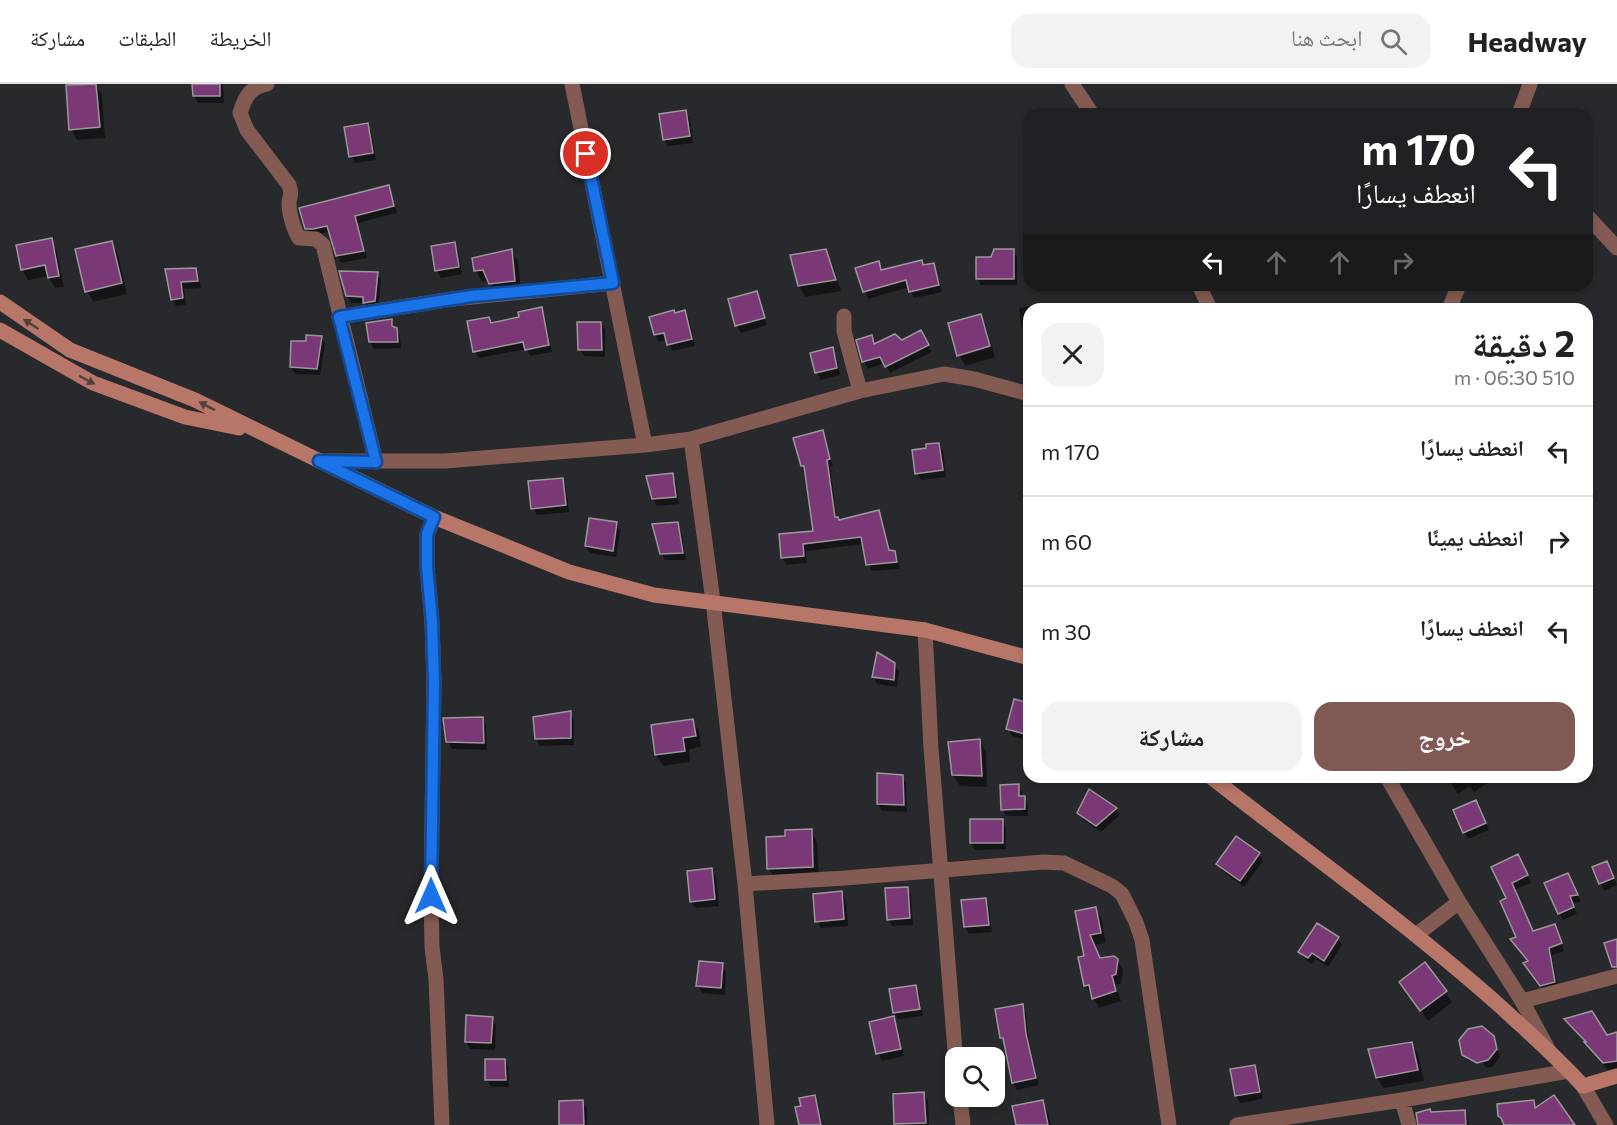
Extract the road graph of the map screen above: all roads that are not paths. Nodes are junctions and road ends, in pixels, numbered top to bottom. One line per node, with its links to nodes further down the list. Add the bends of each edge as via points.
1 (267, 84): 12 (street, via 252,89 240,113 247,130 289,185 289,204 299,238 316,239 323,245)
2 (572, 84): 9 (street)
3 (1072, 84): 5 (street)
4 (1530, 84): 6 (street)
5 (1088, 108)
6 (1522, 108)
7 (1593, 222): 8 (street)
8 (1617, 248)
9 (613, 283): 12 (street, via 462,298); 18 (street)
10 (0, 302): 16 (main road, one-way to 10, via 195,400 70,350)
11 (843, 316): 14 (street)
12 (339, 317): 20 (street)
13 (0, 330): 16 (main road, one-way to 16, via 93,383 138,401 185,417)
14 (860, 391): 15 (street, via 944,374); 17 (street)
15 (1023, 392)
16 (259, 432): 19 (main road)
17 (691, 439): 18 (street); 22 (street)
18 (645, 445): 20 (street, via 445,461)
19 (319, 461): 20 (street); 21 (main road)
20 (376, 462)
21 (434, 517): 22 (main road, via 569,572 654,595); 41 (street, via 427,534 434,682 431,896)
22 (713, 601): 23 (main road); 28 (street)
23 (925, 630): 24 (main road); 27 (street)
24 (1023, 656)
25 (1219, 783): 30 (main road)
26 (1390, 783): 29 (street)
27 (941, 871): 28 (street); 33 (street); 44 (street, via 1064,863 1122,894 1142,940)
28 (745, 884): 42 (street)
29 (1459, 902): 30 (street); 32 (street)
30 (1416, 935): 34 (main road)
31 (1617, 976): 32 (street)
32 (1522, 1001): 34 (street)
33 (955, 1047)
34 (1550, 1052): 35 (main road)
35 (1569, 1071): 37 (main road); 38 (street)
36 (1617, 1077): 37 (main road)
37 (1583, 1086): 47 (street)
38 (1402, 1100): 40 (street); 46 (street)
39 (961, 1107): 43 (street)
40 (1316, 1119): 45 (street)
41 (442, 1125)
42 (767, 1125)
43 (963, 1125)
44 (1169, 1125)
45 (1237, 1125)
46 (1409, 1125)
47 (1606, 1125)

